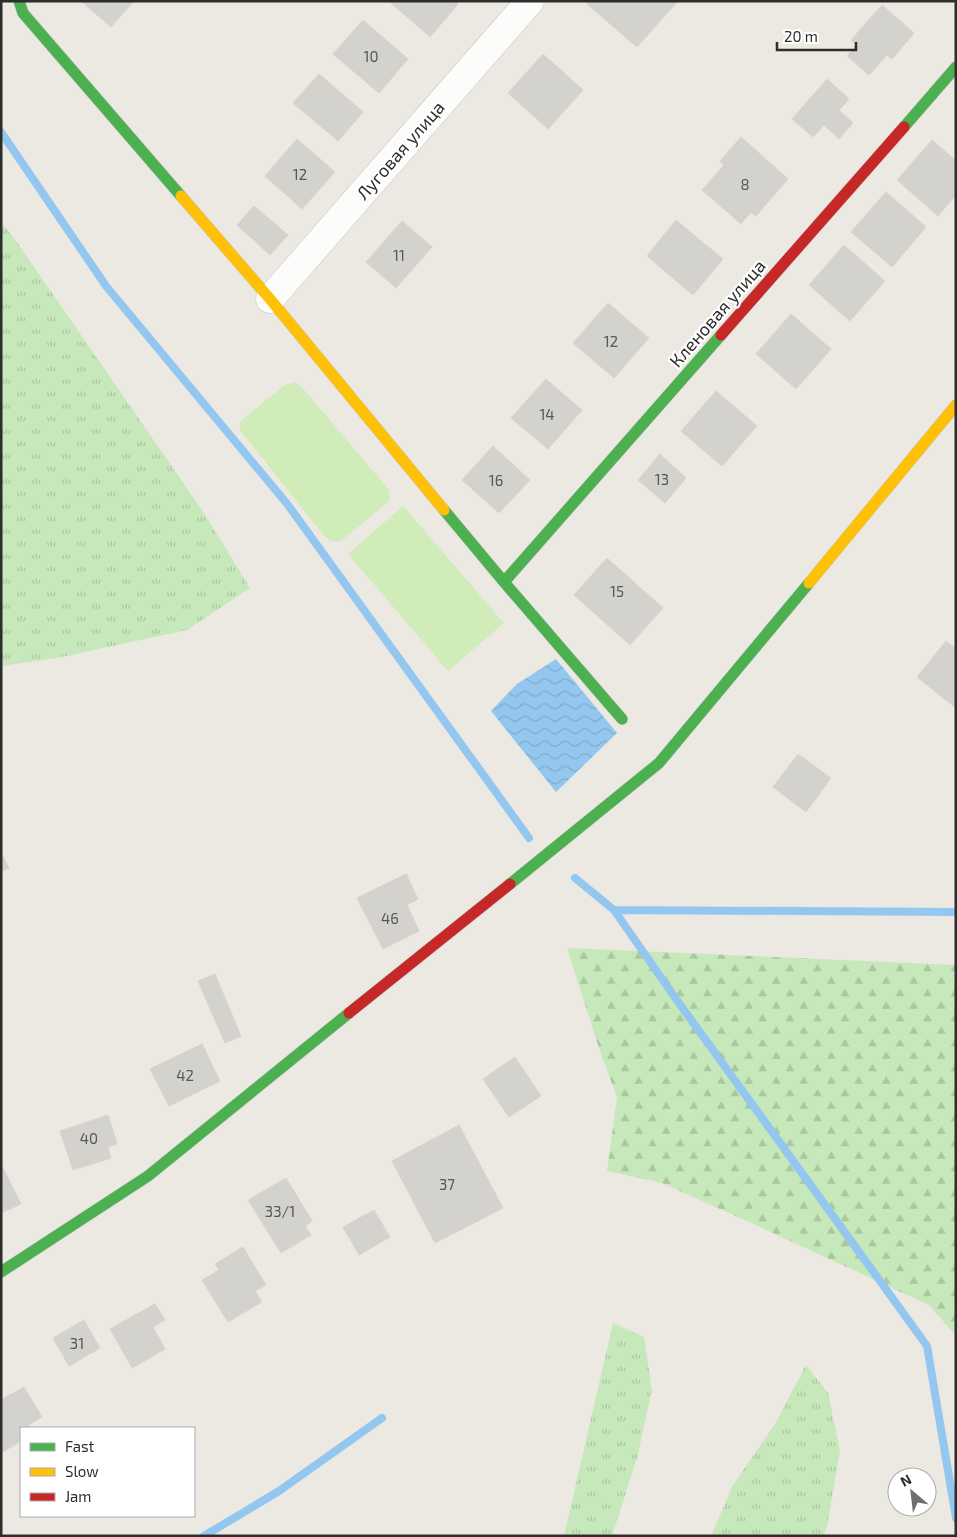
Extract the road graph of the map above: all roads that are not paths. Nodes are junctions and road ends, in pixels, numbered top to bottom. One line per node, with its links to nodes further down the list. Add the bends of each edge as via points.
1 (19, 1): 4 (street, via 23,13)
2 (530, 1): 4 (street, Луговая улица)
3 (956, 67): 6 (street, Кленовая улица)
4 (270, 299): 6 (street)
5 (956, 405): 8 (street, via 659,764 148,1176)
6 (504, 582): 7 (street)
7 (622, 719)
8 (1, 1272)

